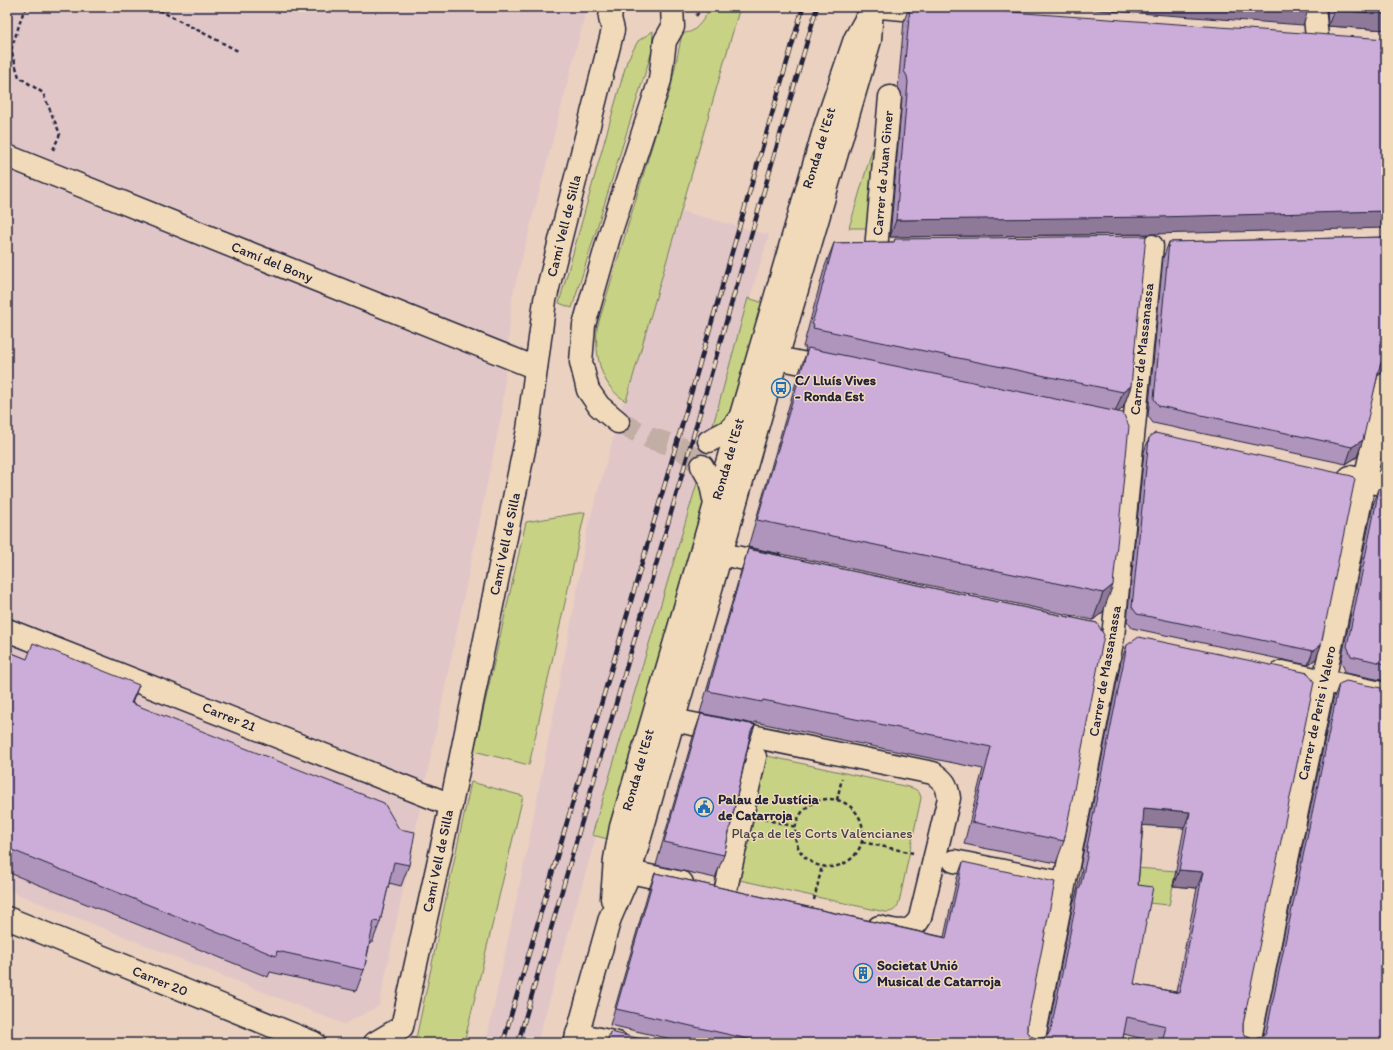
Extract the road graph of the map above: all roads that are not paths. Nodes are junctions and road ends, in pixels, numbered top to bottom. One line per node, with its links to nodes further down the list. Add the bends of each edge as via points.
1 (612, 7): 9 (street, Camí Vell de Silla, via 610,18)
2 (625, 7): 9 (street, Camí Vell de Silla, via 620,23)
3 (658, 7): 11 (street, via 659,26)
4 (672, 7): 11 (street, via 673,27)
5 (872, 7): 18 (street, Ronda de l'Est, via 870,40 820,250); 22 (street, Ronda de l'Est, via 855,39 825,127)
6 (880, 7): 8 (street)
7 (1314, 7): 10 (street)
8 (958, 13)
9 (613, 30): 19 (street, Camí Vell de Silla, via 545,300)
10 (1316, 37)
11 (665, 41): 23 (street, via 660,80 609,237 584,325 581,362 588,390 599,406)
12 (890, 97): 16 (street, Carrer de Juan Giner)
13 (7, 156): 19 (street, Camí del Bony)
14 (1173, 246): 25 (street, Carrer de Massanassa, via 1144,246)
15 (853, 249): 16 (street)
16 (876, 249): 17 (street)
17 (900, 249)
18 (777, 358): 20 (street); 32 (street, Ronda de l'Est)
19 (536, 368): 42 (street, Camí Vell de Silla, via 528,430)
20 (852, 374)
21 (1386, 384): 29 (street, Carrer de Peris i Valero)
22 (741, 417): 26 (street, via 730,430); 31 (street, Ronda de l'Est)
23 (618, 422)
24 (1112, 427): 25 (street)
25 (1143, 433): 36 (street, Carrer de Massanassa)
26 (709, 441)
27 (702, 466): 31 (street, via 710,480)
28 (1330, 473): 29 (street)
29 (1365, 480): 30 (street); 38 (street, Carrer de Peris i Valero)
30 (1386, 485)
31 (715, 505): 49 (street, Ronda de l'Est, via 621,827 615,859)
32 (721, 554): 33 (street); 40 (street, Ronda de l'Est)
33 (796, 570)
34 (7, 630): 42 (street, Carrer 21)
35 (1091, 632): 36 (street)
36 (1123, 639): 55 (street, Carrer de Massanassa)
37 (1260, 668): 38 (street)
38 (1324, 681): 39 (street); 56 (street, Carrer de Peris i Valero)
39 (1386, 694)
40 (673, 720): 44 (street, Ronda de l'Est); 50 (street, via 933,773 943,780 949,798 920,918 916,925 908,930 896,931)
41 (755, 757): 46 (street, via 742,814)
42 (450, 805): 53 (street, Camí Vell de Silla, via 402,1027)
43 (954, 861): 45 (street)
44 (630, 872): 46 (street); 49 (street, Ronda de l'Est)
45 (1053, 881)
46 (712, 890): 47 (street)
47 (747, 898)
48 (7, 918): 52 (street, Carrer 20)
49 (610, 918): 51 (street, Ronda de l'Est)
50 (858, 922)
51 (576, 1038): 54 (street)
52 (314, 1043)
53 (375, 1043)
54 (617, 1043)
55 (1033, 1043)
56 (1249, 1043)

